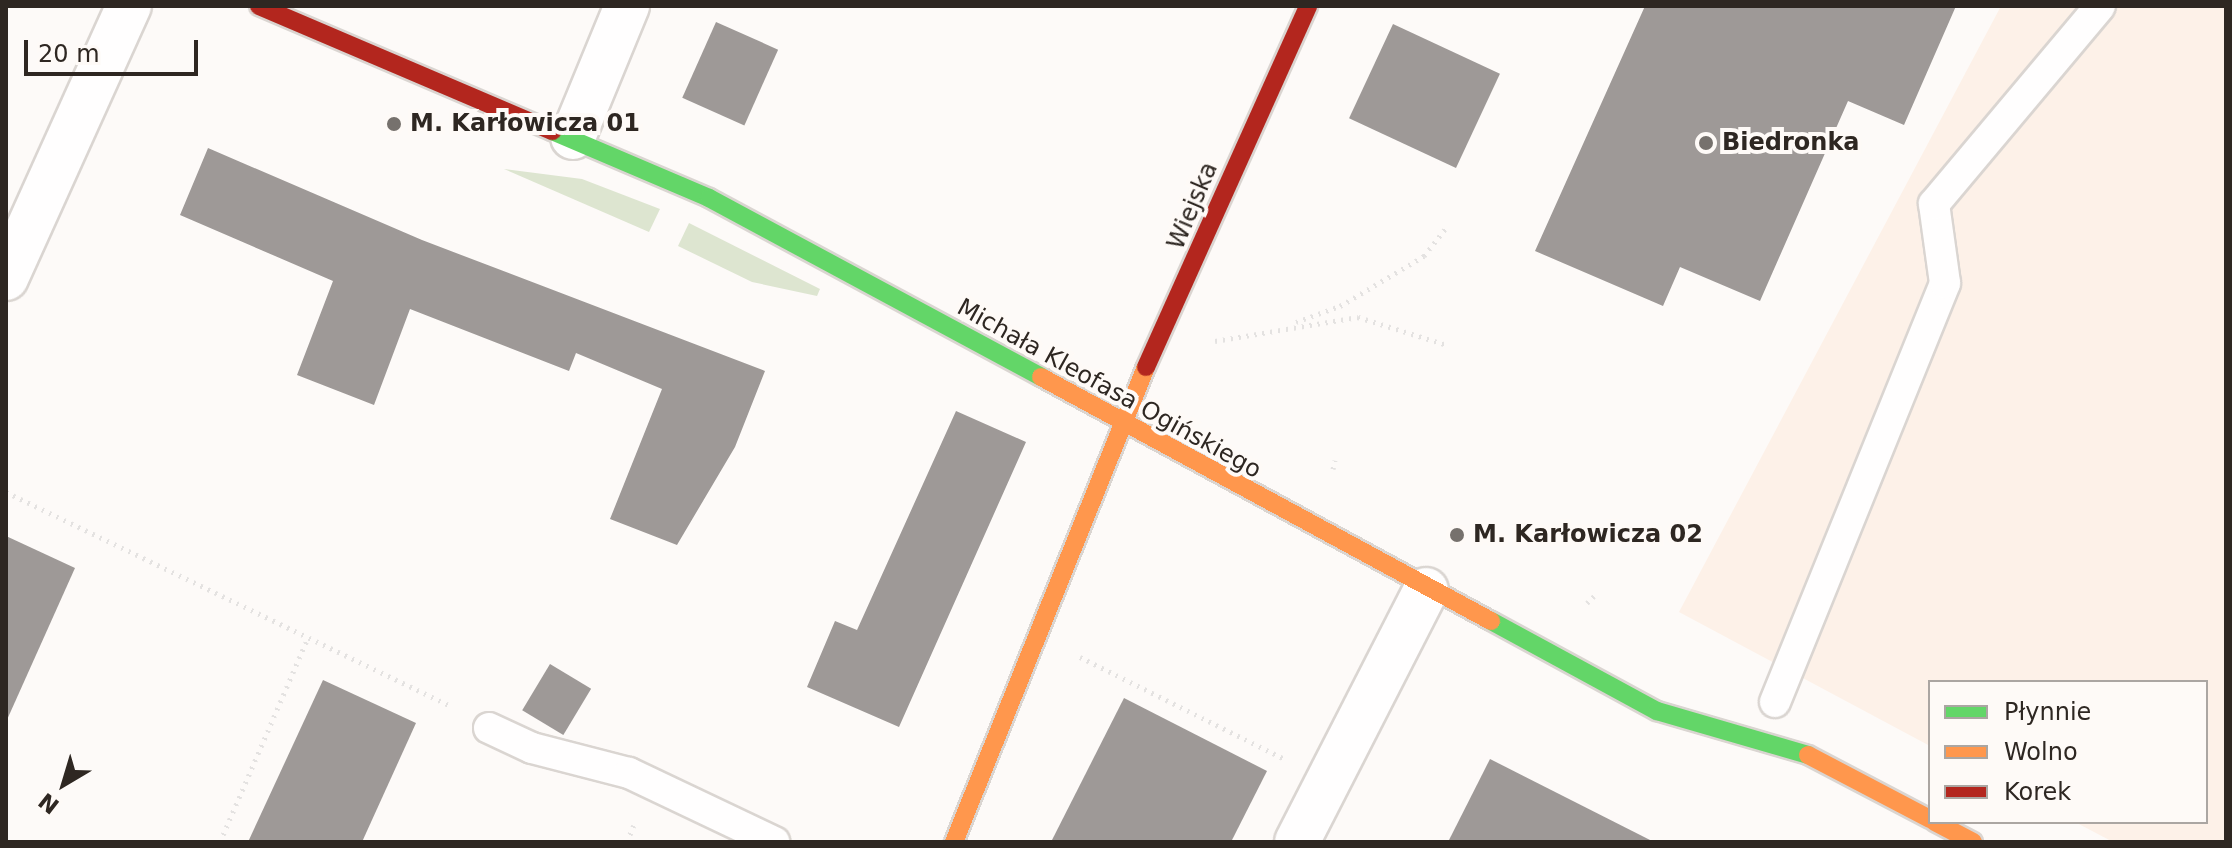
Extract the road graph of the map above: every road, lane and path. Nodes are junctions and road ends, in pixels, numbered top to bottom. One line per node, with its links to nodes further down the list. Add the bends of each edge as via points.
1 (129, 6): 8 (street)
2 (259, 6): 6 (street, Michała Kleofasa Ogińskiego)
3 (627, 6): 6 (street)
4 (1308, 6): 12 (street, Wiejska)
5 (2100, 6): 21 (lane, via 1934,204 1945,283)
6 (573, 137): 12 (street, Michała Kleofasa Ogińskiego, via 776,232)
7 (1448, 225): 9 (path, via 1424,256 1340,306)
8 (6, 278)
9 (1288, 325): 10 (path); 11 (path, via 1358,317)
10 (1206, 343)
11 (1447, 345)
12 (1121, 425): 16 (street, Michała Kleofasa Ogińskiego); 20 (street, Wiejska)
13 (1335, 460): 14 (path)
14 (1333, 469)
15 (6, 492): 19 (path)
16 (1426, 590): 23 (street); 24 (street, Michała Kleofasa Ogińskiego, via 1657,711 1797,749)
17 (1594, 596): 18 (path)
18 (1587, 603)
19 (308, 638): 22 (path); 26 (path)
20 (1035, 638): 23 (path); 28 (street, Wiejska)
21 (1775, 702)
22 (489, 728): 27 (lane, via 532,748 629,773)
23 (1328, 780): 29 (street)
24 (1928, 818)
25 (1939, 824): 30 (street)
26 (220, 842)
27 (774, 842)
28 (954, 842)
29 (1297, 842)
30 (1973, 842)

